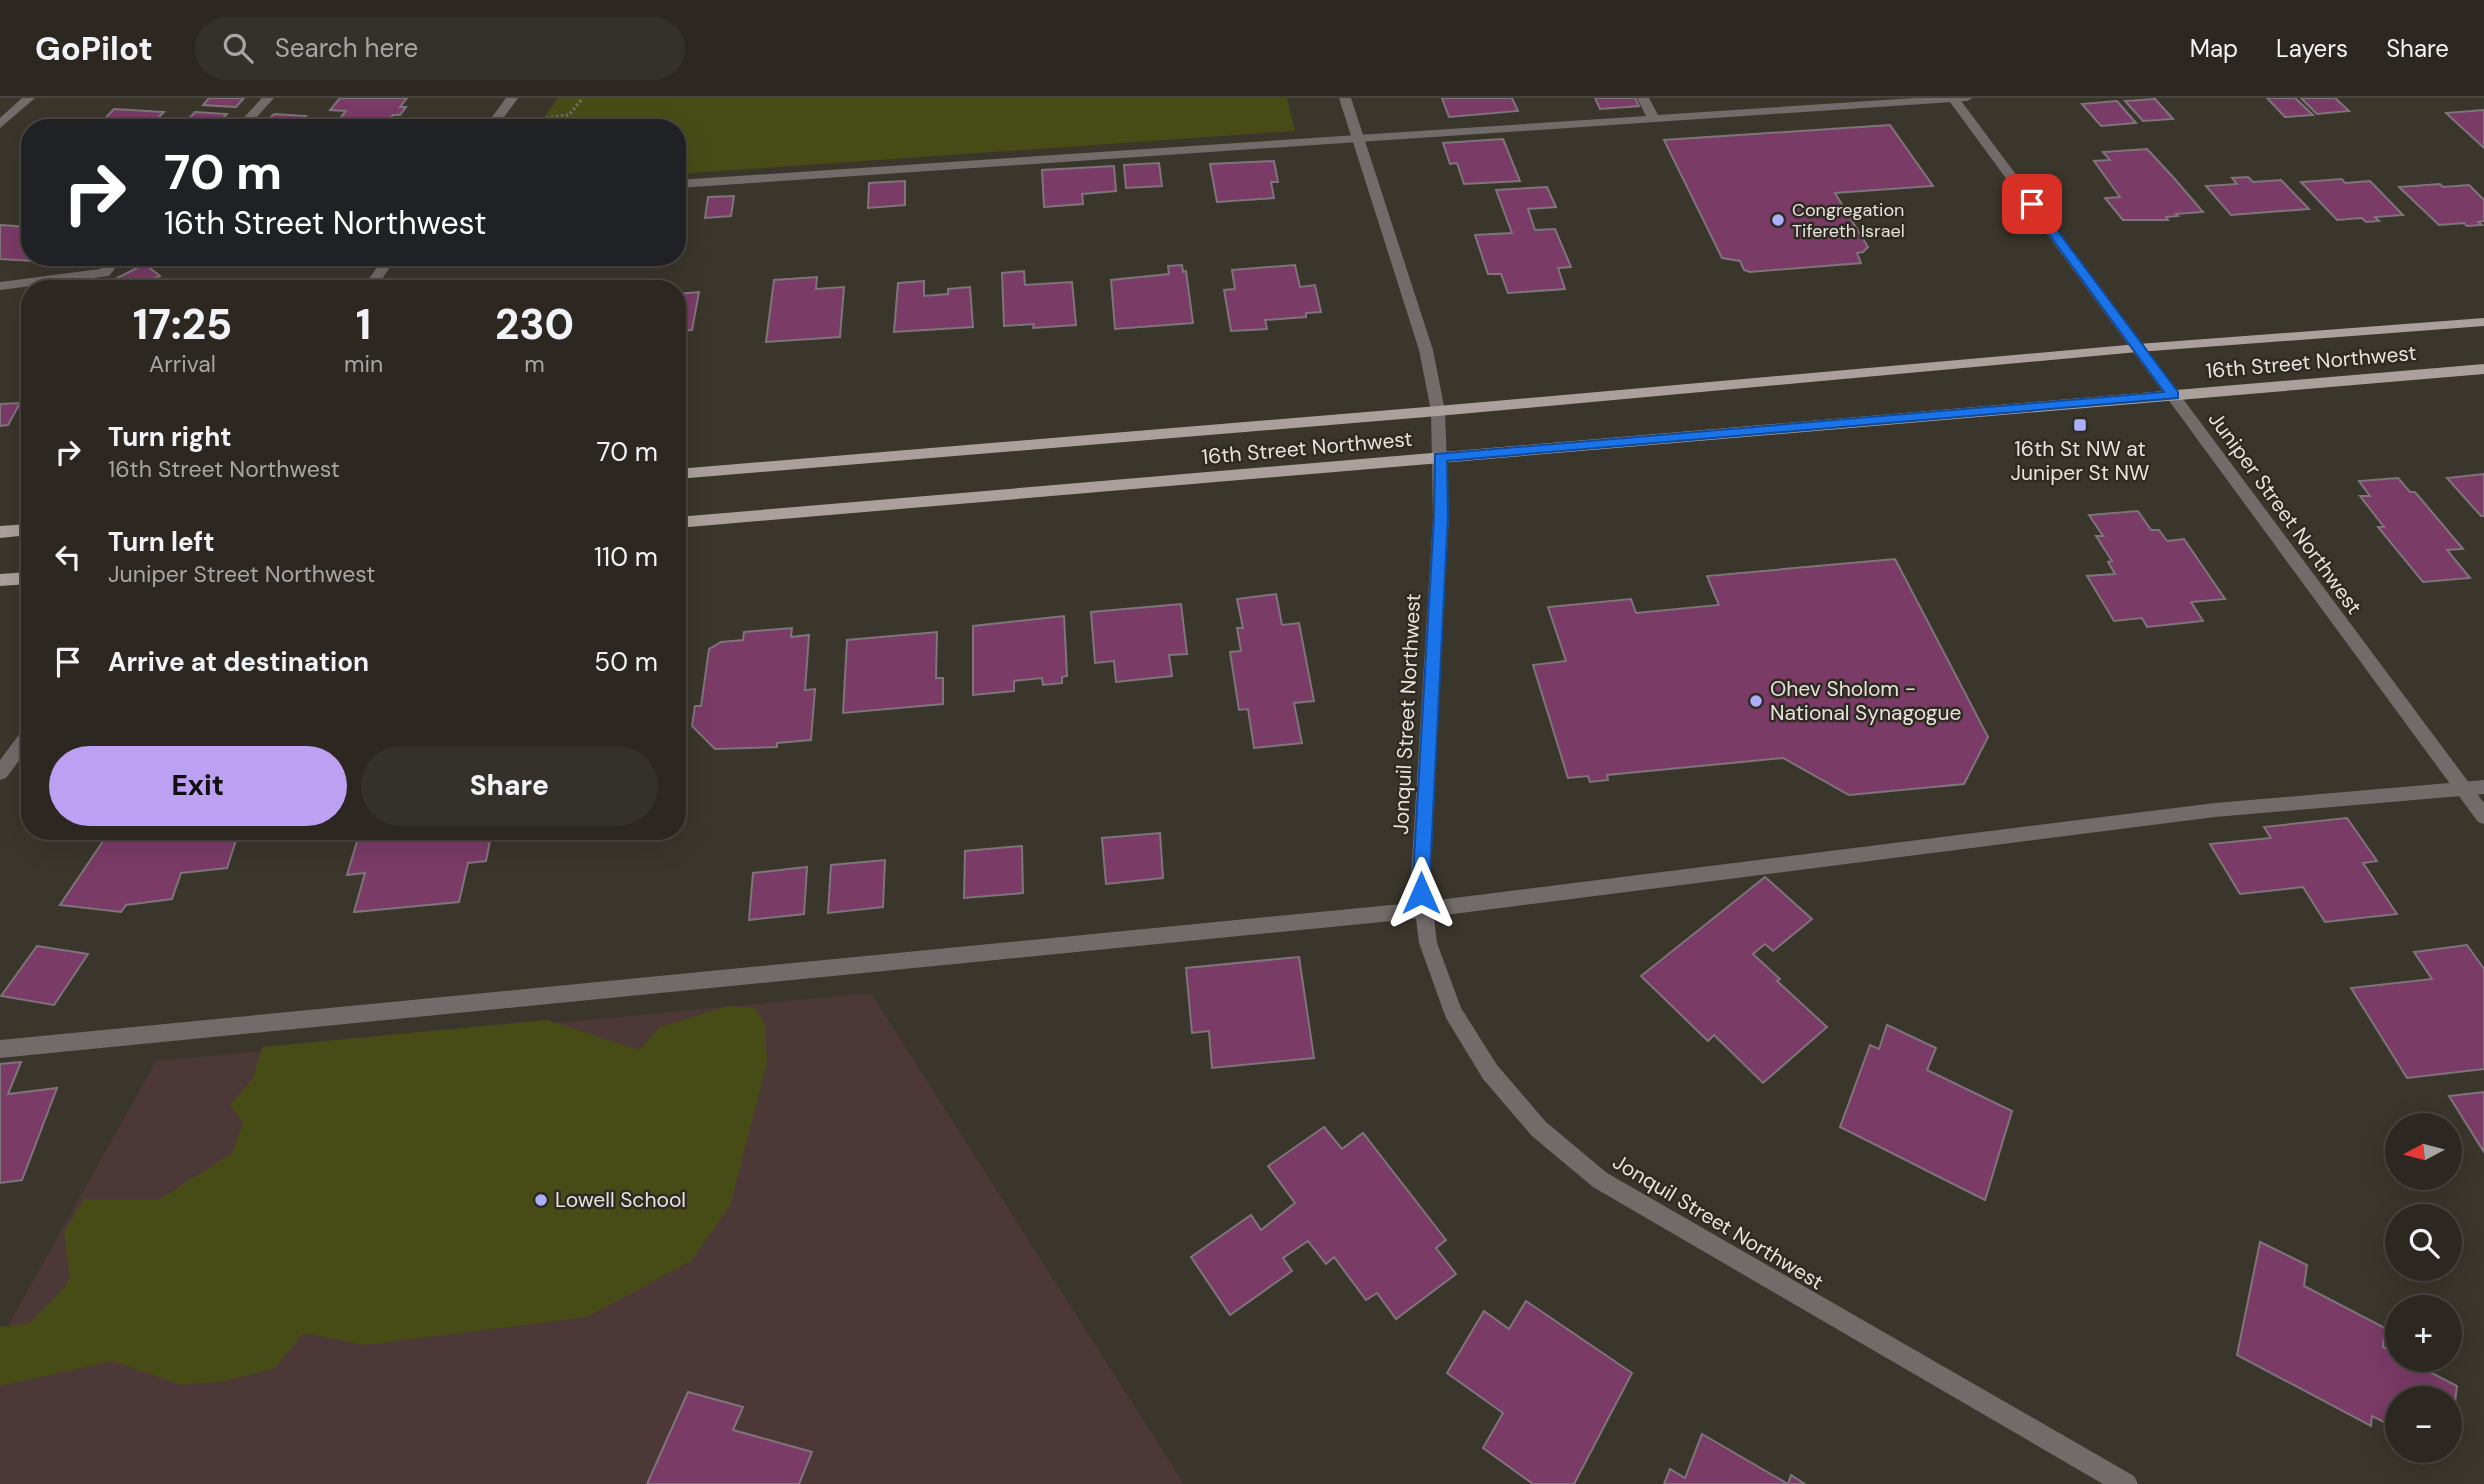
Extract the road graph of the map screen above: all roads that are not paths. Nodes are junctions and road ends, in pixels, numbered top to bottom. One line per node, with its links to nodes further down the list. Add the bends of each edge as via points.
1 (29, 98): 11 (street)
2 (268, 98): 8 (street)
3 (512, 98): 9 (street)
4 (1345, 98): 12 (street, Jonquil Street Northwest)
5 (1643, 98): 10 (street)
6 (1953, 98): 7 (street); 10 (street); 19 (street, Juniper Street Northwest)
7 (1967, 98)
8 (248, 119)
9 (497, 119)
10 (1654, 119): 12 (street)
11 (0, 124)
12 (1358, 139): 13 (street); 22 (street, Jonquil Street Northwest, via 1426,350)
13 (686, 183)
14 (110, 266): 15 (street, via 104,272)
15 (45, 280)
16 (21, 283): 17 (street)
17 (0, 286)
18 (2484, 321): 19 (main road, 16th Street Northwest)
19 (2138, 348): 21 (street, Juniper Street Northwest); 22 (main road, 16th Street Northwest)
20 (2484, 369): 21 (main road, 16th Street Northwest)
21 (2173, 395): 23 (main road, 16th Street Northwest); 33 (street, Juniper Street Northwest)
22 (1438, 411): 23 (street, Jonquil Street Northwest); 24 (main road, 16th Street Northwest)
23 (1440, 457): 25 (main road, 16th Street Northwest); 35 (street, Jonquil Street Northwest)
24 (686, 473)
25 (686, 522)
26 (21, 530): 27 (main road)
27 (0, 532)
28 (21, 579): 29 (main road)
29 (0, 580)
30 (21, 745): 31 (street)
31 (0, 773)
32 (2484, 787): 33 (street)
33 (2463, 789): 34 (street, Juniper Street Northwest); 35 (street, via 2215,810)
34 (2484, 817)
35 (1422, 910): 36 (street); 37 (street, Jonquil Street Northwest, via 1439,977 1464,1032 1505,1091 1559,1147 1623,1196)
36 (0, 1049)
37 (2126, 1484)

